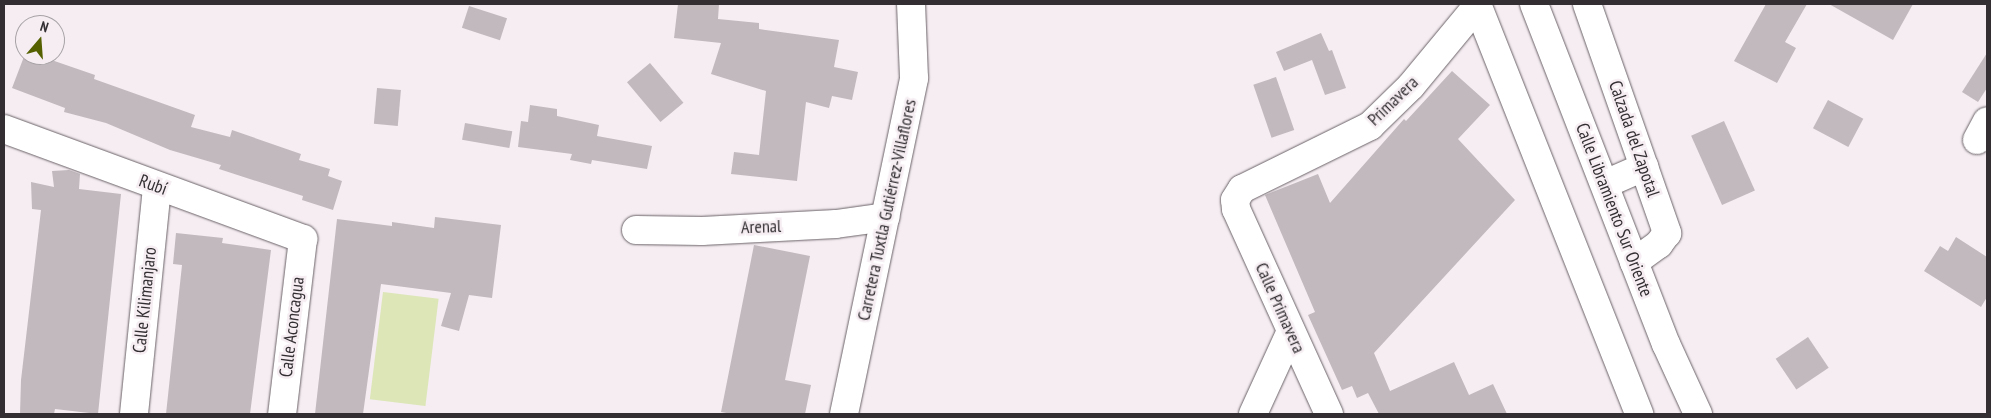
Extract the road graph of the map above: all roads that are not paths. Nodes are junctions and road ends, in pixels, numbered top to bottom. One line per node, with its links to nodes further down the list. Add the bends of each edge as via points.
1 (911, 4): 10 (street, Carretera Tuxtla Gutiérrez-Villaflores, via 914,78)
2 (1477, 4): 9 (street, Primavera, via 1411,86 1370,126 1242,189); 20 (street)
3 (1534, 4): 7 (street, Calle Libramiento Sur Oriente)
4 (1587, 4): 6 (street, Calzada del Zapotal)
5 (4, 129): 8 (street, Rubí)
6 (1644, 167): 7 (street); 13 (street, Calzada del Zapotal, via 1667,233 1659,244)
7 (1605, 184): 13 (street, Calle Libramiento Sur Oriente)
8 (157, 187): 12 (street, Rubí); 15 (street, Calle Kilimanjaro)
9 (1236, 200): 14 (street, Calle Primavera, via 1236,209)
10 (886, 217): 11 (street, Arenal, via 836,224); 17 (street, Carretera Tuxtla Gutiérrez-Villaflores)
11 (636, 230)
12 (303, 240): 16 (street, Calle Aconcagua)
13 (1634, 262): 21 (street, Calle Libramiento Sur Oriente)
14 (1291, 331): 18 (street); 19 (street, Calle Primavera)
15 (134, 414)
16 (282, 414)
17 (844, 414)
18 (1253, 414)
19 (1329, 414)
20 (1639, 414)
21 (1698, 414)

